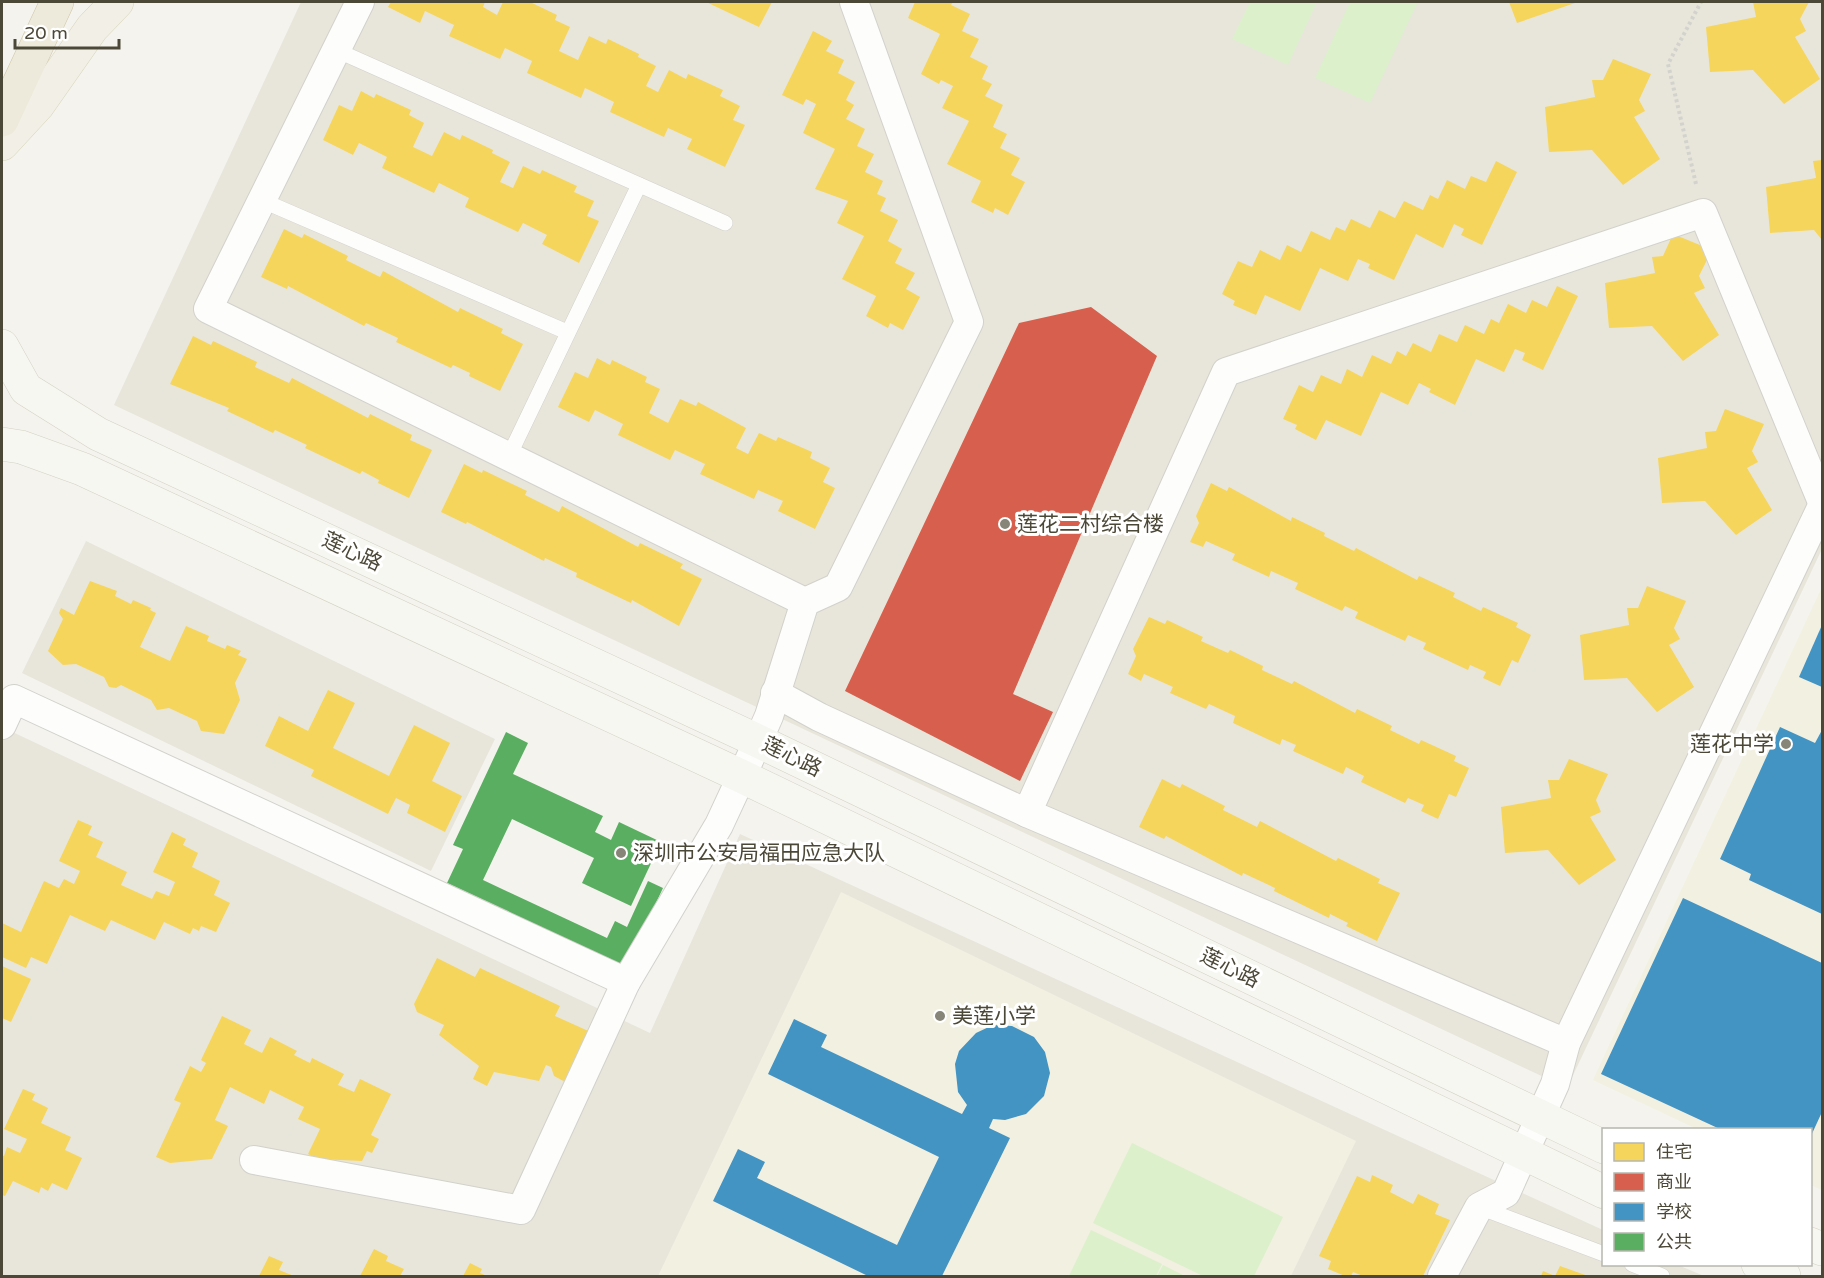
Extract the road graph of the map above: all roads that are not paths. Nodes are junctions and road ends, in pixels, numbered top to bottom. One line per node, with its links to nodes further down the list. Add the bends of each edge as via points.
1 (57, 2): 6 (highway)
2 (117, 2): 7 (main road, via 92,28 38,105)
3 (360, 2): 5 (street)
4 (854, 2): 16 (street, via 969,322 838,587)
5 (336, 50): 8 (lane); 9 (street)
6 (2, 120)
7 (2, 144)
8 (639, 185): 10 (lane); 11 (lane)
9 (261, 200): 11 (lane); 14 (street, via 208,309)
10 (725, 223)
11 (567, 332): 14 (lane)
12 (2, 346): 19 (main road, 莲心路, via 26,389 98,434)
13 (2, 444): 20 (main road, 莲心路, via 21,447 82,470)
14 (509, 456): 16 (street)
15 (1822, 504): 21 (street, via 1703,213 1226,372); 23 (street)
16 (805, 602): 17 (street)
17 (775, 693): 19 (street); 21 (street)
18 (2, 724): 22 (street, via 14,699)
19 (758, 741): 20 (street); 24 (main road, 莲心路)
20 (741, 776): 22 (street, via 718,825); 26 (main road, 莲心路)
21 (1027, 813): 23 (street)
22 (626, 982): 27 (street, via 521,1210)
23 (1566, 1043): 24 (street, via 1555,1084)
24 (1540, 1118): 25 (main road, 莲心路); 26 (street)
25 (1602, 1146)
26 (1523, 1155): 28 (main road, 莲心路); 29 (street, via 1506,1193)
27 (254, 1160)
28 (1602, 1191)
29 (1479, 1207): 30 (lane); 33 (street)
30 (1602, 1253)
31 (1637, 1266): 34 (lane)
32 (1762, 1266): 35 (main road)
33 (1442, 1276)
34 (1662, 1276)
35 (1784, 1276)

